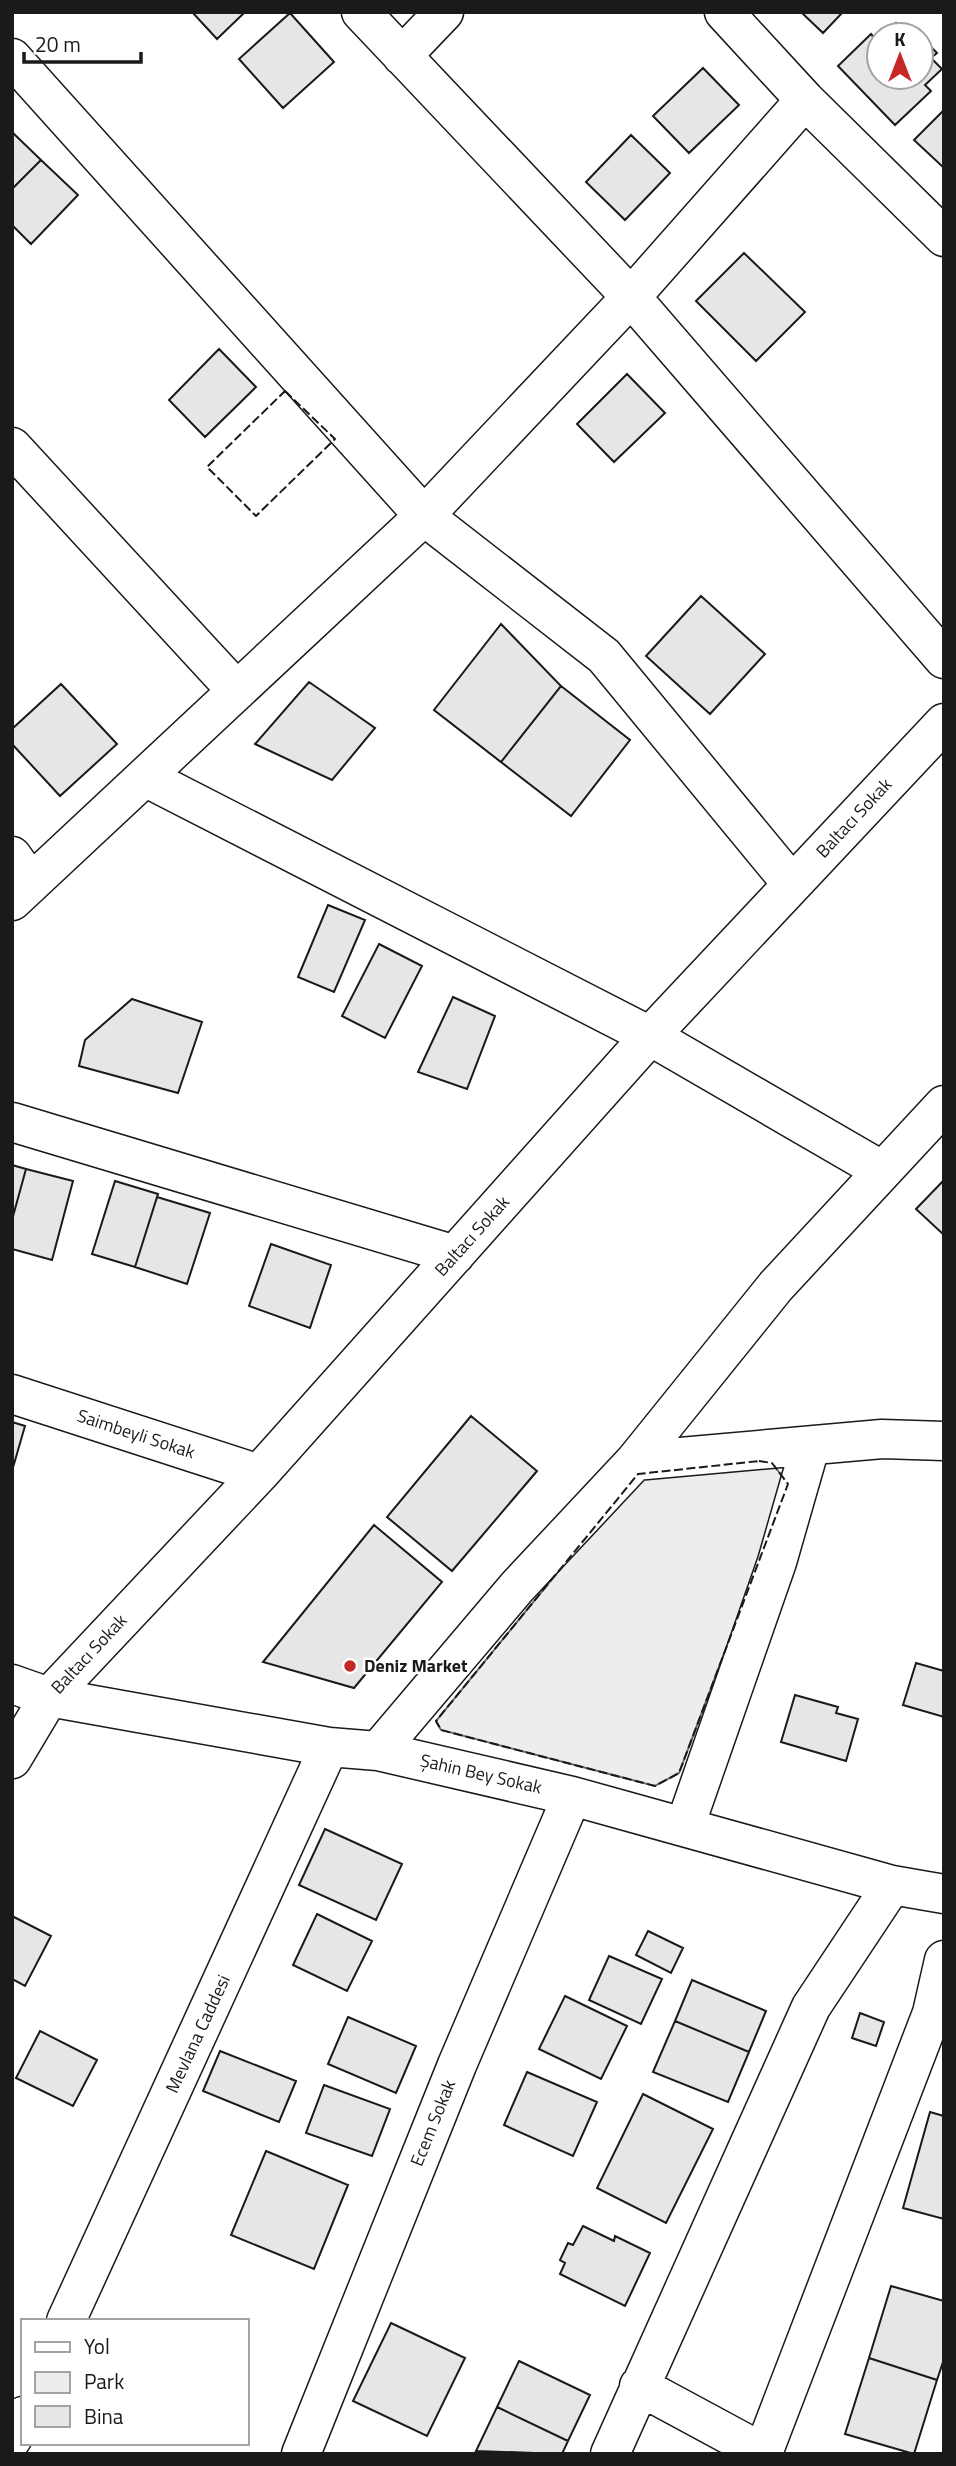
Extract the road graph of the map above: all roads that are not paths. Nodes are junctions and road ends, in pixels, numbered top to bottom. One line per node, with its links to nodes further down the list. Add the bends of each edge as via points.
1 (361, 12): 4 (street)
2 (444, 12): 4 (street)
3 (724, 12): 6 (street)
4 (402, 56): 8 (street)
5 (12, 58): 10 (street)
6 (805, 100): 7 (street); 8 (street)
7 (944, 237)
8 (631, 297): 10 (street); 11 (street)
9 (12, 447): 12 (street)
10 (424, 516): 12 (street); 16 (street, via 604,656)
11 (944, 659)
12 (237, 691): 14 (street)
13 (944, 723): 16 (street, Baltacı Sokak)
14 (145, 777): 15 (street); 17 (street)
15 (18, 880)
16 (792, 884): 17 (street, Baltacı Sokak)
17 (650, 1036): 20 (street); 21 (street, Baltacı Sokak)
18 (944, 1105): 20 (street)
19 (12, 1122): 21 (street)
20 (881, 1170): 25 (street, via 776,1286)
21 (455, 1255): 26 (street, Baltacı Sokak)
22 (12, 1394): 26 (street, Saimbeyli Sokak)
23 (944, 1441): 24 (street, via 883,1439)
24 (810, 1447): 25 (street); 33 (street, via 777,1562)
25 (635, 1461): 30 (street, via 517,1587)
26 (259, 1475): 28 (street, Baltacı Sokak)
27 (12, 1684): 28 (street, Şahin Bey Sokak)
28 (49, 1697): 29 (street, Şahin Bey Sokak); 31 (street, Baltacı Sokak)
29 (329, 1747): 30 (street, Şahin Bey Sokak); 37 (street, Mevlana Caddesi)
30 (378, 1751): 32 (street, Şahin Bey Sokak)
31 (12, 1759)
32 (572, 1796): 33 (street, Şahin Bey Sokak); 42 (street, Ecem Sokak, via 457,2065)
33 (685, 1826): 34 (street, Şahin Bey Sokak)
34 (892, 1885): 35 (street, Şahin Bey Sokak); 38 (street, via 811,2007)
35 (944, 1894)
36 (944, 1960): 41 (street, via 932,2013)
37 (67, 2319)
38 (639, 2386): 41 (street); 43 (street)
39 (21, 2420): 40 (street)
40 (12, 2439)
41 (764, 2453)
42 (301, 2454)
43 (610, 2454)

